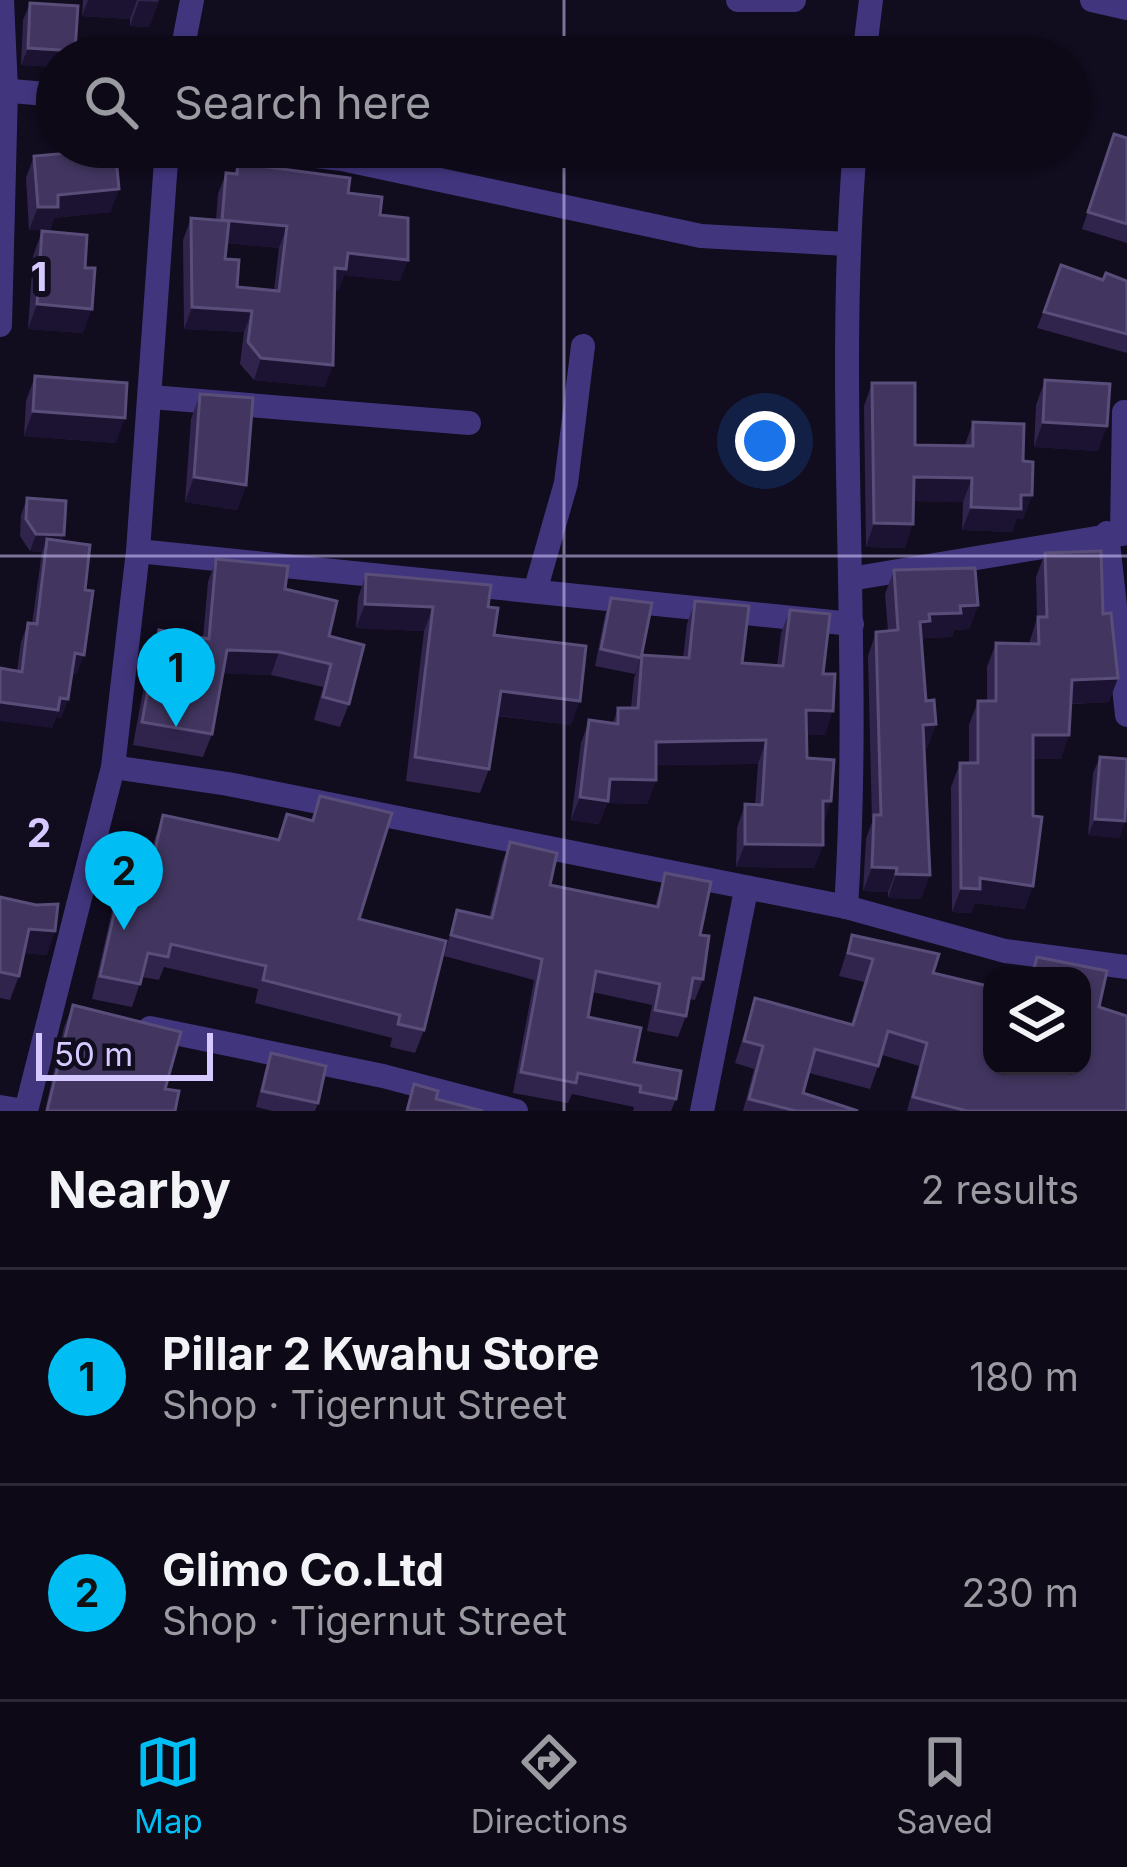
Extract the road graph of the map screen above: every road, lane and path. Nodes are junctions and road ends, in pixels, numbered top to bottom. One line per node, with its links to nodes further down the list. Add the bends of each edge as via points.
1 (2, 0): 10 (street)
2 (192, 0): 8 (street)
3 (738, 0): 4 (street)
4 (794, 0)
5 (871, 0): 9 (street)
6 (1092, 0): 7 (street)
7 (1127, 8)
8 (185, 36)
9 (867, 36)
10 (3, 90): 11 (street); 16 (street)
11 (36, 93)
12 (165, 168): 18 (street)
13 (384, 168): 15 (street, via 701,236)
14 (853, 168): 15 (street)
15 (847, 244): 23 (street)
16 (0, 325)
17 (583, 346): 24 (street, via 573,448)
18 (151, 397): 20 (street); 22 (street)
19 (1124, 412): 21 (street)
20 (469, 423)
21 (1119, 533): 23 (street); 26 (street)
22 (138, 551): 24 (street); 27 (street)
23 (850, 579): 25 (street)
24 (536, 588): 25 (street)
25 (852, 624): 29 (street)
26 (1127, 715)
27 (113, 766): 28 (street); 33 (street, via 66,913 65,1011)
28 (746, 890): 29 (street); 35 (street)
29 (846, 907): 30 (street, via 1005,951)
30 (1127, 967)
31 (124, 1023): 34 (street)
32 (0, 1107): 33 (street)
33 (25, 1111)
34 (516, 1111)
35 (702, 1111)

